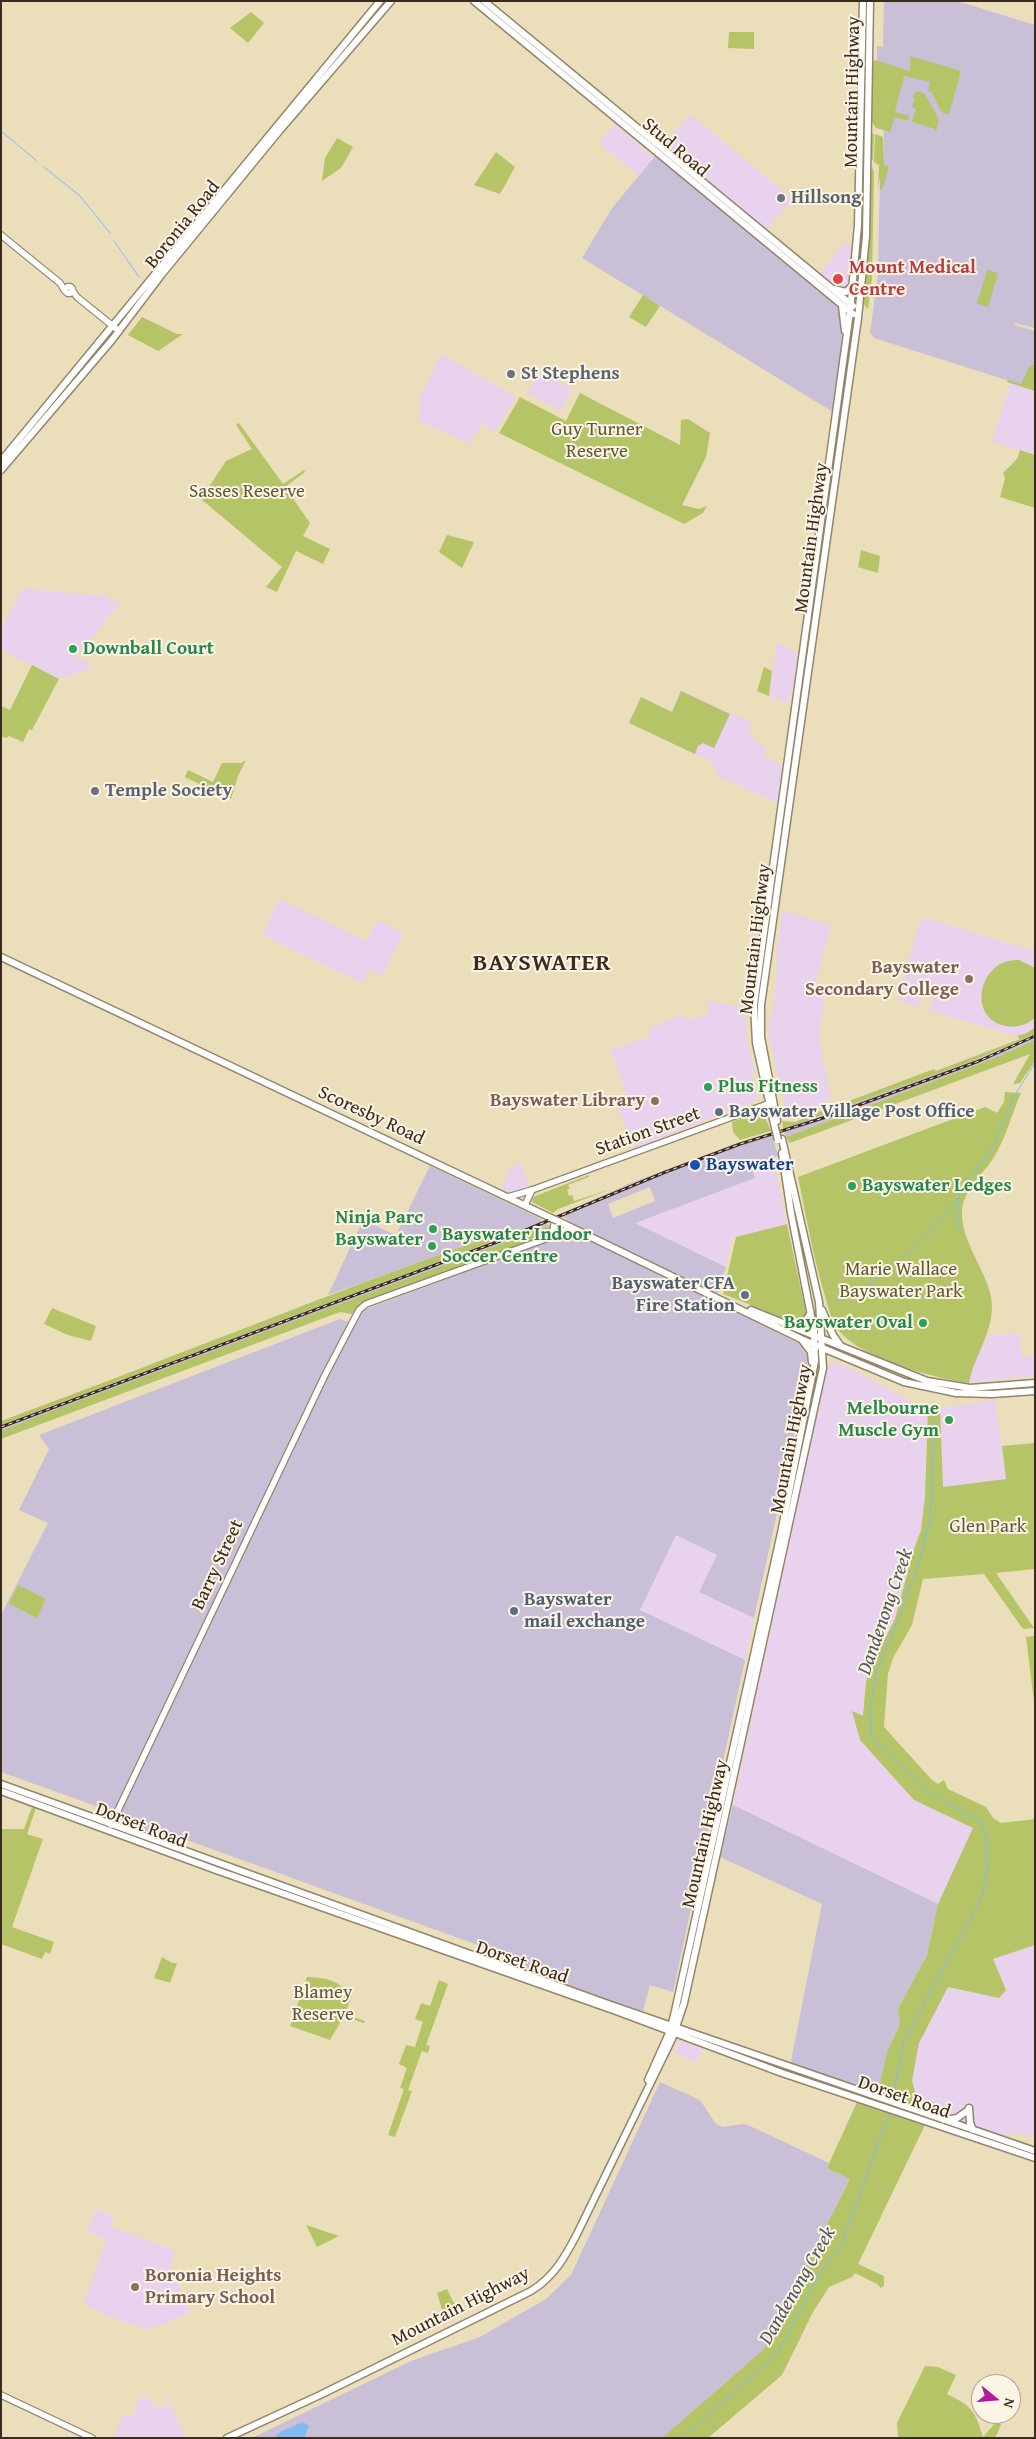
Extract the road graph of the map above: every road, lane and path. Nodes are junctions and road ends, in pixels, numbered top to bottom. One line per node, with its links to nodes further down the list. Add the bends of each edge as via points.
1 (380, 1): 23 (main road, Boronia Road)
2 (392, 1): 24 (main road, Boronia Road, via 269,144)
3 (474, 1): 9 (main road, Stud Road)
4 (484, 1): 9 (main road, Stud Road)
5 (863, 1): 7 (main road, Mountain Highway)
6 (870, 1): 7 (main road, Mountain Highway)
7 (867, 13): 8 (main road, Mountain Highway)
8 (864, 128): 13 (main road, Mountain Highway); 15 (main road, Mountain Highway)
9 (680, 167): 10 (main road, Stud Road)
10 (694, 179): 11 (main road, Stud Road); 14 (main road, Stud Road)
11 (757, 227): 14 (main road); 16 (main road, Stud Road)
12 (1, 235): 23 (main road)
13 (866, 236): 15 (main road, via 861,252); 22 (main road, Mountain Highway)
14 (769, 245): 17 (main road, Stud Road)
15 (856, 256): 18 (main road, Mountain Highway)
16 (810, 272): 17 (main road); 19 (main road, Stud Road)
17 (813, 282): 20 (main road, Stud Road)
18 (853, 285): 19 (main road, via 843,292); 21 (main road, Mountain Highway)
19 (828, 286): 21 (main road, Stud Road)
20 (842, 305): 21 (main road, Stud Road); 25 (main road)
21 (851, 309): 22 (main road, Stud Road); 25 (main road, Mountain Highway)
22 (858, 315): 29 (main road, Mountain Highway, via 762,998 761,1035)
23 (112, 326): 24 (main road); 26 (main road, Boronia Road)
24 (119, 331): 27 (main road, Boronia Road)
25 (846, 352): 29 (main road, Mountain Highway, via 754,1004 755,1037)
26 (1, 461)
27 (1, 470)
28 (1, 956): 33 (main road, Scoresby Road)
29 (771, 1103): 30 (main road, Mountain Highway, bridge); 32 (main road, Station Street)
30 (780, 1140): 31 (main road, Mountain Highway); 35 (main road, Mountain Highway)
31 (791, 1175): 35 (main road, via 788,1176); 38 (main road, Mountain Highway)
32 (530, 1191): 33 (main road, Station Street); 34 (main road)
33 (508, 1197): 34 (main road, Scoresby Road)
34 (522, 1204): 36 (main road, Scoresby Road)
35 (791, 1213): 39 (main road, Mountain Highway)
36 (560, 1223): 37 (main road); 37 (main road, Barry Street, via 559,1234); 40 (main road, Scoresby Road)
37 (548, 1237): 69 (main road, Barry Street, via 361,1307 325,1375)
38 (810, 1259): 39 (main road); 41 (main road, Mountain Highway)
39 (800, 1260): 42 (main road, Mountain Highway)
40 (727, 1302): 43 (main road, Scoresby Road); 45 (main road, Scoresby Road)
41 (819, 1302): 46 (main road, Mountain Highway); 48 (main road, via 836,1342)
42 (811, 1313): 43 (main road, via 803,1325); 44 (main road, Mountain Highway)
43 (786, 1324): 44 (main road, Scoresby Road)
44 (815, 1336): 46 (main road, Scoresby Road); 47 (main road, Mountain Highway)
45 (801, 1339): 47 (main road, Scoresby Road); 53 (main road, via 811,1352)
46 (823, 1339): 48 (main road, Scoresby Road); 49 (main road, Mountain Highway)
47 (816, 1345): 49 (main road, Scoresby Road); 53 (main road, Mountain Highway)
48 (841, 1346): 52 (main road, Scoresby Road)
49 (823, 1348): 50 (main road, Scoresby Road); 51 (main road, Mountain Highway)
50 (840, 1355): 51 (main road, via 830,1356); 54 (main road, Scoresby Road)
51 (823, 1368): 60 (main road, Mountain Highway)
52 (901, 1372): 54 (main road); 56 (main road, Scoresby Road)
53 (812, 1379): 58 (main road, Mountain Highway)
54 (898, 1380): 56 (main road, Scoresby Road)
55 (1035, 1383): 57 (main road)
56 (941, 1388): 57 (main road)
57 (954, 1390): 59 (main road, via 992,1394)
58 (810, 1391): 60 (main road); 62 (main road, Mountain Highway)
59 (1035, 1391)
60 (817, 1396): 61 (main road, Mountain Highway)
61 (815, 1406): 62 (main road, via 811,1406); 63 (main road, Mountain Highway)
62 (804, 1427): 63 (main road, Mountain Highway)
63 (784, 1533): 64 (main road, Mountain Highway)
64 (765, 1624): 65 (main road, Mountain Highway); 67 (main road, Mountain Highway)
65 (734, 1777): 67 (main road); 70 (main road, Mountain Highway)
66 (1, 1784): 69 (main road, Dorset Road)
67 (724, 1787): 70 (main road, Mountain Highway)
68 (1, 1791): 69 (main road, Dorset Road)
69 (110, 1827): 71 (main road, Dorset Road)
70 (708, 1879): 75 (main road, Mountain Highway); 76 (main road, Mountain Highway)
71 (439, 1946): 72 (main road, Dorset Road); 73 (main road, Dorset Road)
72 (483, 1959): 73 (main road); 74 (main road, Dorset Road)
73 (485, 1966): 74 (main road, Dorset Road)
74 (535, 1981): 77 (main road, Dorset Road); 78 (main road, Dorset Road)
75 (684, 2003): 79 (main road, Mountain Highway); 80 (main road)
76 (675, 2011): 77 (main road, via 669,2017); 79 (main road, Mountain Highway)
77 (650, 2017): 79 (main road, Dorset Road)
78 (658, 2026): 79 (main road, Dorset Road); 81 (main road, via 662,2036)
79 (673, 2028): 80 (main road, Dorset Road); 81 (main road, Mountain Highway); 83 (main road, Dorset Road); 84 (main road, Mountain Highway)
80 (687, 2030): 82 (main road, Dorset Road)
81 (661, 2051): 84 (main road, Mountain Highway)
82 (785, 2065): 83 (main road); 85 (main road, Dorset Road)
83 (782, 2073): 88 (main road, Dorset Road)
84 (643, 2096): 91 (main road, Mountain Highway, via 577,2234 548,2280 361,2375)
85 (943, 2120): 86 (main road, Dorset Road); 86 (main road, via 957,2118 968,2109)
86 (973, 2130): 87 (main road, Dorset Road)
87 (1035, 2151)
88 (1035, 2158)
89 (1, 2395): 90 (main road)
90 (92, 2438)
91 (227, 2438)

